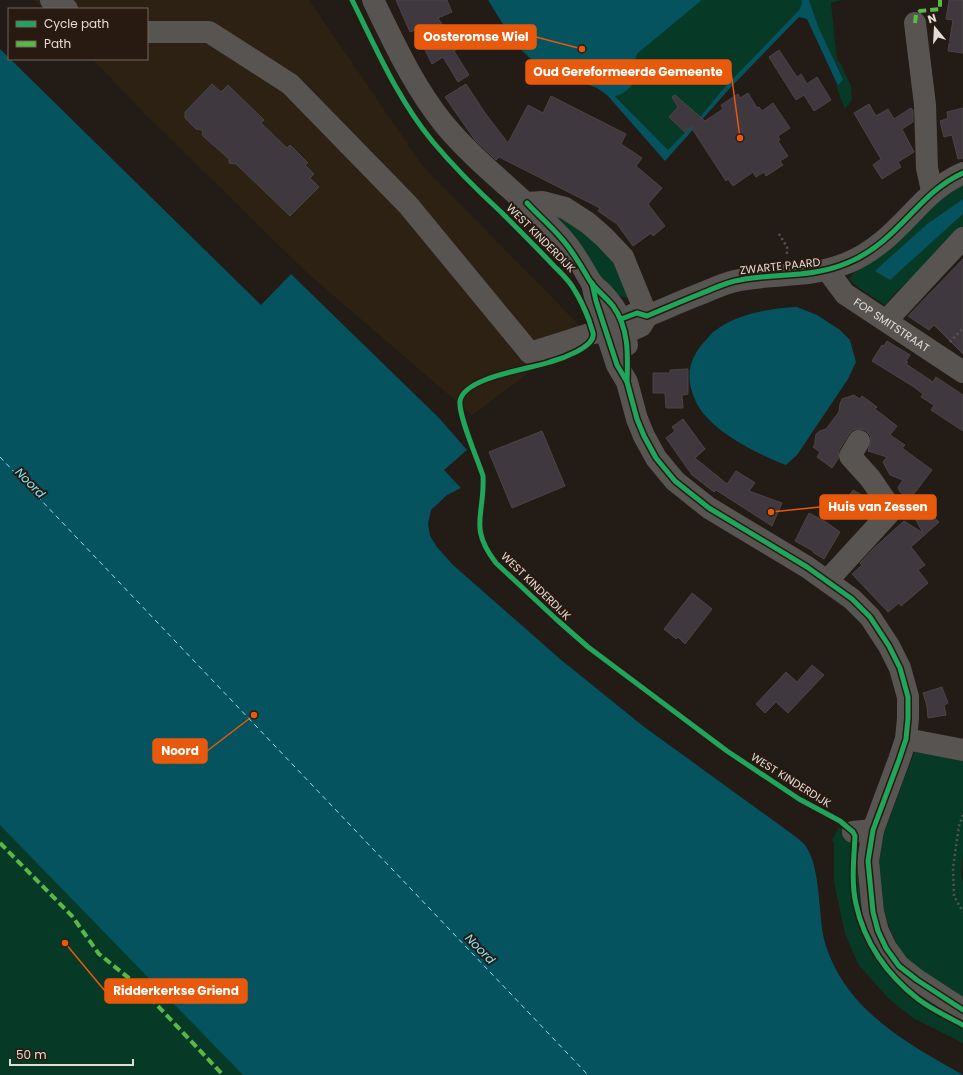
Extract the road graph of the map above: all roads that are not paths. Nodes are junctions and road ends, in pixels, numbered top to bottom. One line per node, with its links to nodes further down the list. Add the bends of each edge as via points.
1 (51, 0): 3 (street)
2 (373, 0): 8 (street, WEST KINDERDIJK, via 421,93 444,125 479,161)
3 (65, 8)
4 (915, 23): 7 (street, via 926,106 927,168)
5 (148, 32): 13 (street, ZWARTE PAARD, via 209,32 290,84 408,205 530,353)
6 (963, 173): 7 (street, ZWARTE PAARD, via 952,177)
7 (932, 191): 10 (street, ZWARTE PAARD, via 883,241 867,253)
8 (527, 203): 11 (street, WEST KINDERDIJK, via 542,202 565,208 604,237 623,256); 13 (street, WEST KINDERDIJK, via 561,237 592,283 614,307)
9 (963, 238): 12 (street)
10 (827, 270): 11 (street, ZWARTE PAARD, via 738,280); 12 (street, FOP SMITSTRAAT, via 845,294)
11 (647, 316): 13 (street, ZWARTE PAARD, via 641,326)
12 (886, 321): 14 (street, FOP SMITSTRAAT)
13 (612, 329): 16 (street, WEST KINDERDIJK, via 617,365 627,382 644,436 656,458 675,481 709,508)
14 (963, 372)
15 (859, 441): 16 (street, via 850,456 870,478 892,510)
16 (827, 581): 17 (street, WEST KINDERDIJK, via 852,599 870,617 890,646 908,696)
17 (906, 739): 18 (street); 19 (street, WEST KINDERDIJK, via 863,831 872,912 886,948 899,966)
18 (963, 750)
19 (963, 1010)

